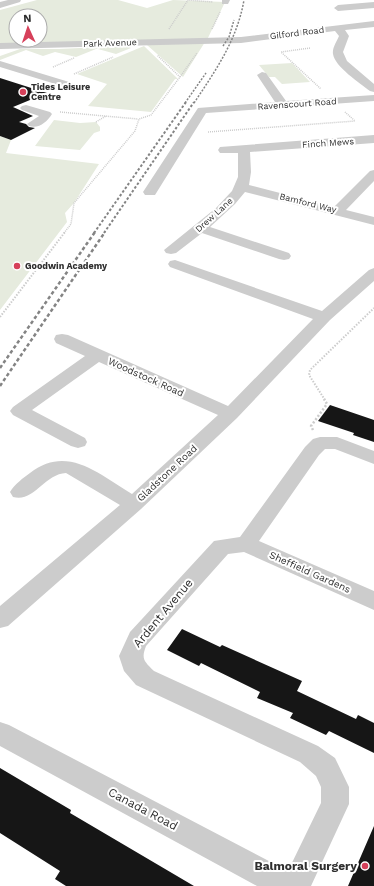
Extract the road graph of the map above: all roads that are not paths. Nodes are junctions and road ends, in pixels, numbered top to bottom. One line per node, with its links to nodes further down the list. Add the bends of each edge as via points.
1 (17, 0): 3 (street)
2 (331, 0): 5 (street)
3 (0, 5)
4 (374, 5): 5 (street)
5 (345, 17): 6 (street, Gilford Road); 7 (street, Gilford Road)
6 (374, 24)
7 (337, 28): 8 (street, Gilford Road, via 248,40); 12 (street, via 344,36 338,55)
8 (219, 40): 9 (street, Park Avenue)
9 (48, 45)
10 (0, 64): 14 (street)
11 (367, 71): 12 (street)
12 (354, 72): 15 (street)
13 (262, 76): 18 (street)
14 (75, 86)
15 (374, 89)
16 (374, 98): 18 (street, Ravenscourt Road)
17 (42, 103): 20 (street)
18 (282, 105): 27 (street, Ravenscourt Road, via 202,110)
19 (26, 108): 21 (street, via 46,114 43,119)
20 (57, 108)
21 (33, 124)
22 (367, 138): 23 (street, Finch Mews, via 293,150)
23 (244, 149): 24 (street, Finch Mews); 26 (street, via 245,174)
24 (224, 150)
25 (374, 174): 28 (street)
26 (242, 187): 28 (street, Bamford Way); 30 (street, Drew Lane, via 236,196)
27 (150, 192)
28 (337, 211): 29 (street, Bamford Way)
29 (374, 221)
30 (196, 231): 31 (street); 35 (street, Drew Lane, via 173,257)
31 (268, 250): 32 (street); 33 (street)
32 (284, 256)
33 (256, 259)
34 (374, 273): 35 (street, Gladstone Road)
35 (324, 317): 38 (street, Gladstone Road)
36 (62, 339): 37 (street, Woodstock Road)
37 (97, 354): 38 (street, Woodstock Road); 39 (street, via 19,411)
38 (231, 414): 42 (street, Gladstone Road)
39 (78, 442)
40 (374, 458): 43 (street, via 337,443 320,443)
41 (20, 492): 42 (street, via 46,470 66,465)
42 (134, 504): 45 (street, Gladstone Road)
43 (246, 544): 44 (street, Sheffield Gardens); 48 (street, Ardent Avenue, via 222,547 138,639 131,652 133,667 145,678 309,754 326,767 335,787 335,804)
44 (374, 601)
45 (0, 619)
46 (0, 733): 47 (street, Canada Road)
47 (287, 886)
48 (296, 886)

